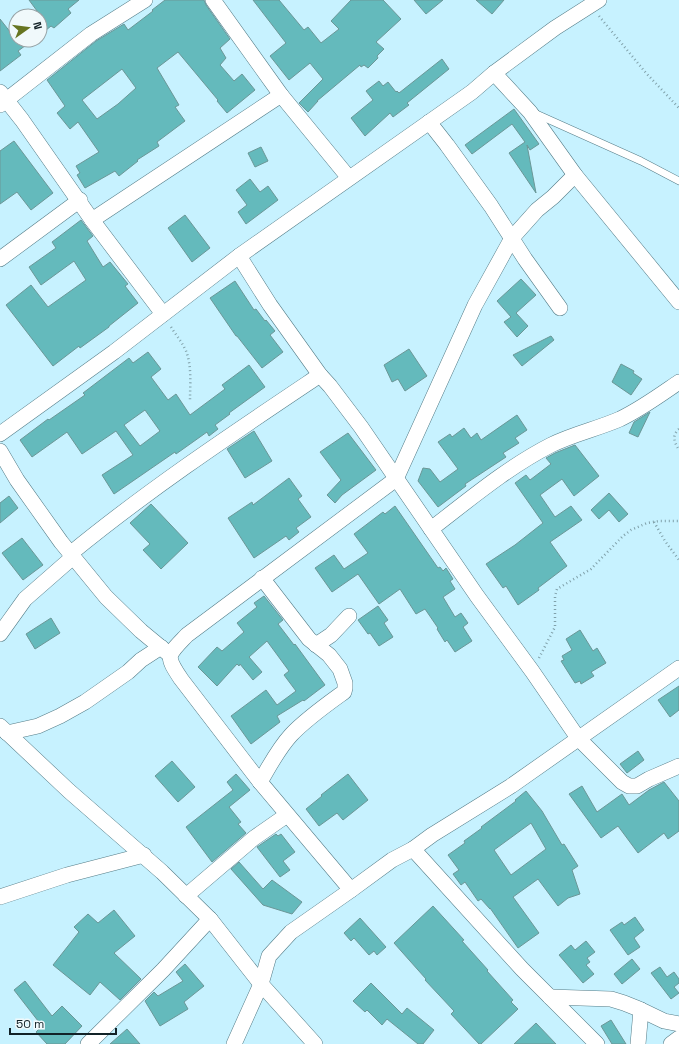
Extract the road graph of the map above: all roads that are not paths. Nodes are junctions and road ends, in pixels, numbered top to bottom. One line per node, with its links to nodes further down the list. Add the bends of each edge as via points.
1 (145, 0): 6 (street, via 91,34)
2 (213, 0): 5 (street)
3 (595, 3): 4 (street, via 555,28)
4 (494, 73): 7 (street); 8 (street, via 472,92)
5 (281, 95): 10 (street); 13 (street)
6 (2, 99): 12 (street, via 22,120)
7 (530, 112): 9 (street); 11 (lane)
8 (428, 122): 10 (street); 14 (street)
9 (575, 175): 14 (street, via 537,210); 17 (street)
10 (349, 178): 15 (street)
11 (679, 181)
12 (80, 200): 13 (street); 16 (street)
13 (92, 220): 19 (street)
14 (512, 238): 18 (street); 24 (street, via 475,305)
15 (239, 256): 19 (street); 20 (street)
16 (0, 259)
17 (679, 302)
18 (560, 308)
19 (162, 314): 22 (street)
20 (320, 375): 24 (street, via 361,427); 26 (street, via 271,406 116,517)
21 (679, 382): 25 (street, via 620,419 552,445 529,458)
22 (0, 434)
23 (0, 451): 26 (street, via 17,480)
24 (396, 479): 25 (street); 27 (street)
25 (431, 528): 34 (street)
26 (72, 555): 29 (street, via 25,599); 31 (street, via 106,597 141,632)
27 (262, 578): 30 (street); 31 (street, via 187,635 172,650)
28 (349, 616): 30 (street, via 331,635)
29 (0, 634)
30 (316, 645): 36 (street, via 329,655 340,669 345,690 291,735)
31 (166, 651): 33 (street, via 141,660 104,689 60,716 38,726); 36 (street, via 170,663 181,679)
32 (679, 668): 34 (street)
33 (4, 730): 39 (street)
34 (578, 738): 35 (street, via 629,786 637,786); 38 (street, via 511,786)
35 (679, 766)
36 (260, 782): 37 (street)
37 (287, 815): 40 (street); 41 (street, via 254,838)
38 (413, 849): 40 (street); 45 (street)
39 (144, 856): 41 (street); 42 (street)
40 (351, 890): 44 (street, via 287,935 269,956)
41 (186, 896): 43 (street)
42 (0, 897)
43 (210, 919): 44 (street); 49 (street)
44 (261, 984): 50 (street); 51 (street)
45 (550, 997): 46 (street, via 611,1000); 52 (street)
46 (641, 1010): 47 (street, via 664,1021); 53 (street)
47 (679, 1024)
48 (679, 1038): 54 (street)
49 (88, 1044)
50 (234, 1044)
51 (315, 1044)
52 (597, 1044)
53 (638, 1044)
54 (671, 1044)

